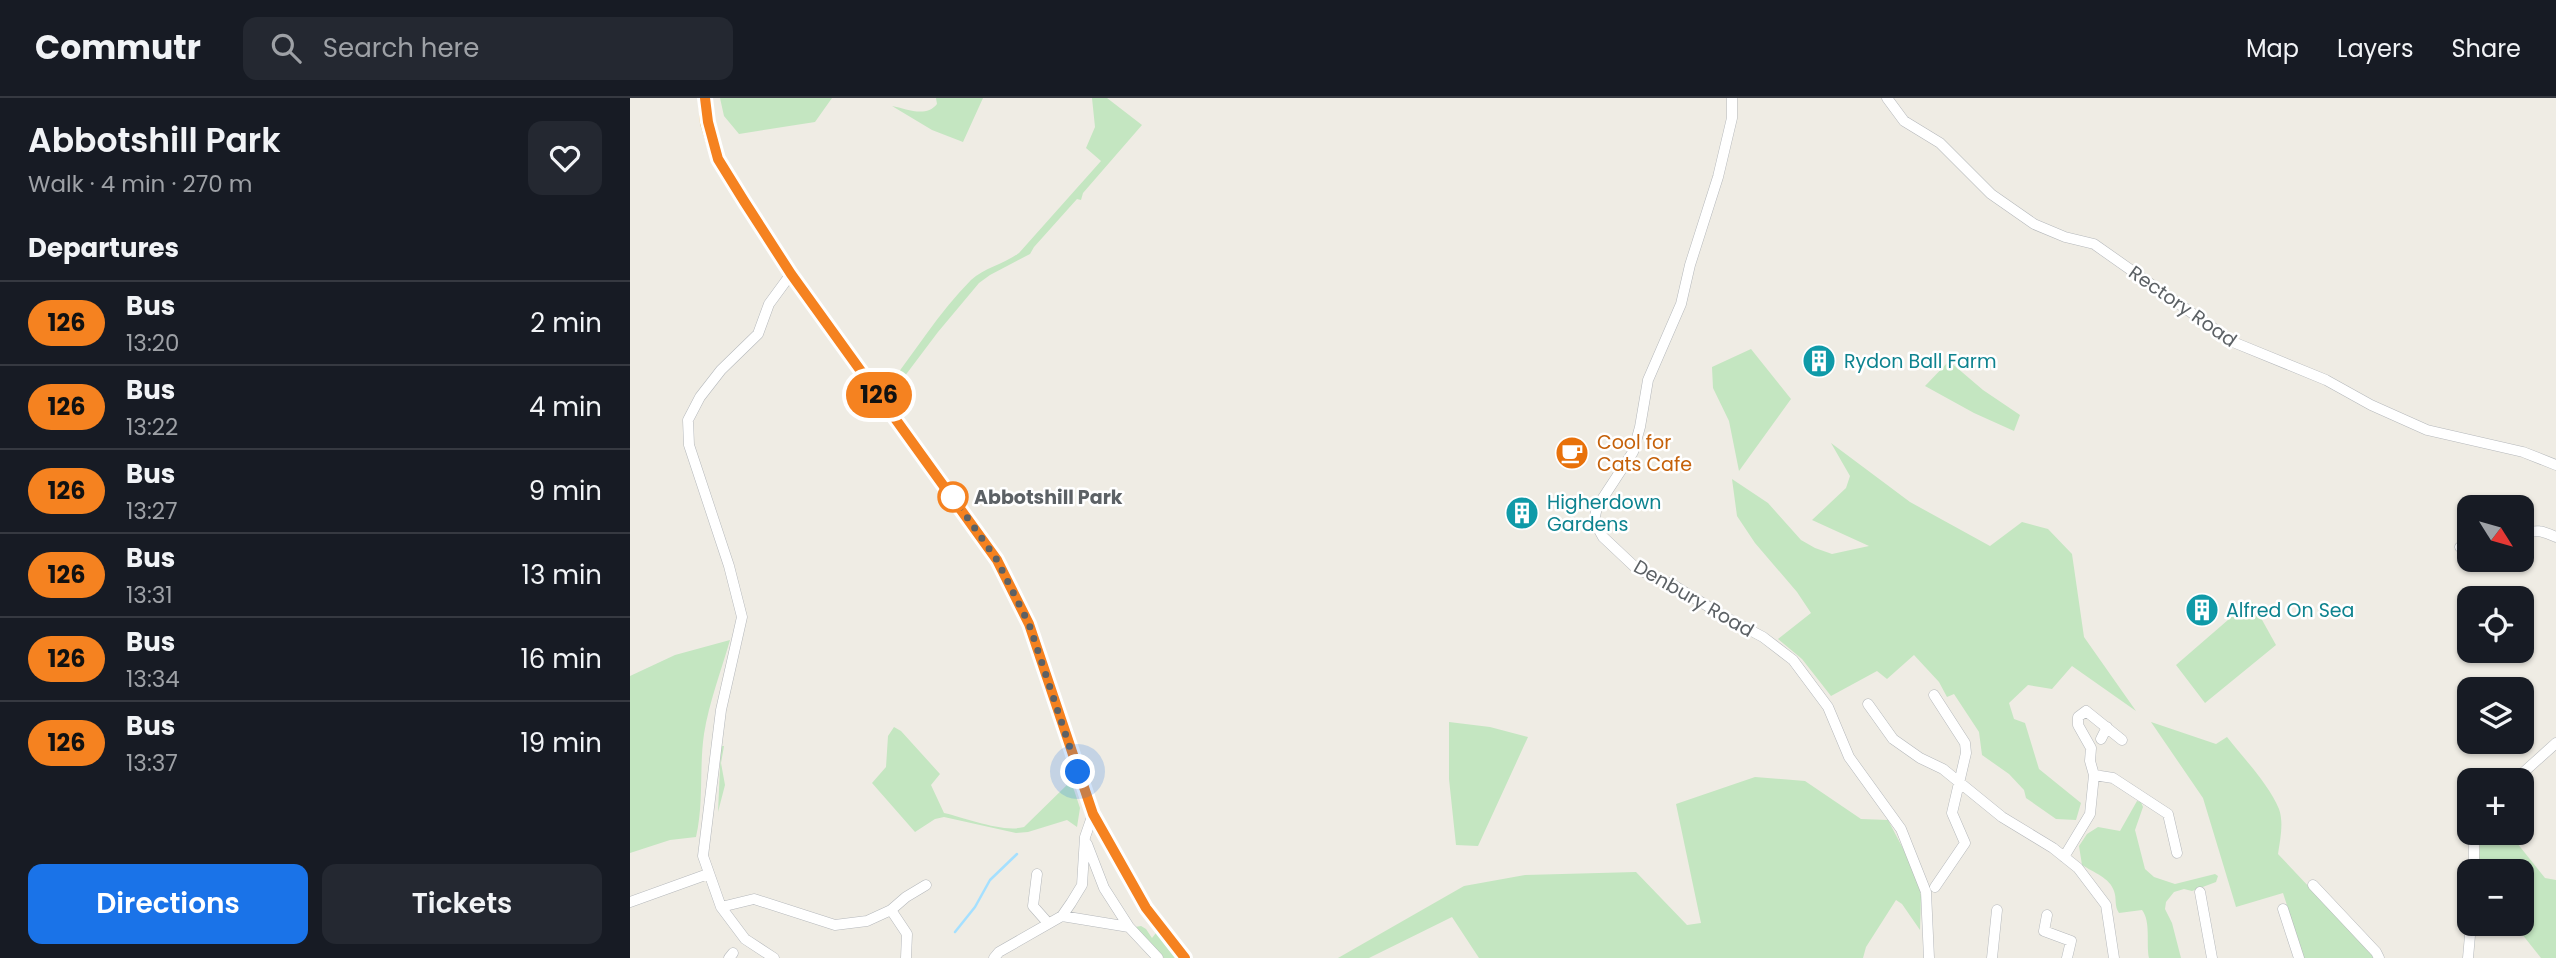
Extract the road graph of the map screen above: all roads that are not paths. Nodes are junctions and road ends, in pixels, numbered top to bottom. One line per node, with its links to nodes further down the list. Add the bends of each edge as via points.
1 (705, 98): 4 (main road, via 718,159)
2 (1732, 98): 42 (street, Denbury Road, via 1718,177 1681,304 1648,380 1633,452 1597,507 1594,521 1603,537 1637,569 1763,637 1794,660 1828,707 1849,757 1901,829 1926,892)
3 (1887, 98): 5 (street, Rectory Road, via 1904,121 1940,143 1991,194 2034,224 2094,244 2233,342 2326,380 2427,430 2523,452)
4 (791, 274): 17 (main road, via 997,560 1029,624); 21 (street, via 769,304 758,334 721,370 688,420 690,445 742,617 721,710 703,856)
5 (2556, 465)
6 (2534, 531): 7 (street)
7 (2556, 537)
8 (1934, 695): 16 (street, via 1965,743)
9 (1868, 704): 16 (street, via 1893,739)
10 (2107, 727): 11 (street); 12 (street); 15 (street, via 2086,711 2078,717 2091,748)
11 (2101, 739)
12 (2122, 740)
13 (2556, 743): 14 (street)
14 (2528, 768)
15 (2094, 775): 19 (street, via 2113,778 2168,814); 20 (street, via 2090,814)
16 (1961, 783): 20 (street, via 2002,817); 25 (street, via 1952,813 1965,843)
17 (1093, 814): 18 (street); 41 (main road, via 1146,908)
18 (1086, 841): 33 (street, via 1082,885); 35 (street, via 1104,888)
19 (2177, 853)
20 (2064, 857): 45 (street, via 2106,905)
21 (708, 874): 27 (street); 28 (street)
22 (1037, 874): 34 (street, via 1033,906)
23 (926, 885): 31 (street)
24 (2313, 885): 48 (street)
25 (1935, 887)
26 (2200, 892): 46 (street)
27 (630, 902)
28 (721, 907): 31 (street, via 754,899 835,925 867,921); 38 (street, via 745,939)
29 (1997, 909): 43 (street)
30 (2283, 909): 47 (street)
31 (891, 910): 37 (street, via 907,934)
32 (2046, 915): 44 (street, via 2044,931 2071,941)
33 (1062, 916): 34 (street); 35 (street)
34 (1048, 923): 39 (street)
35 (1129, 927): 40 (street)
36 (2470, 936): 49 (street)
37 (904, 954)
38 (774, 958)
39 (994, 958)
40 (1158, 958)
41 (1185, 958)
42 (1929, 958)
43 (1992, 958)
44 (2067, 958)
45 (2114, 958)
46 (2212, 958)
47 (2299, 958)
48 (2379, 958)
49 (2468, 958)

